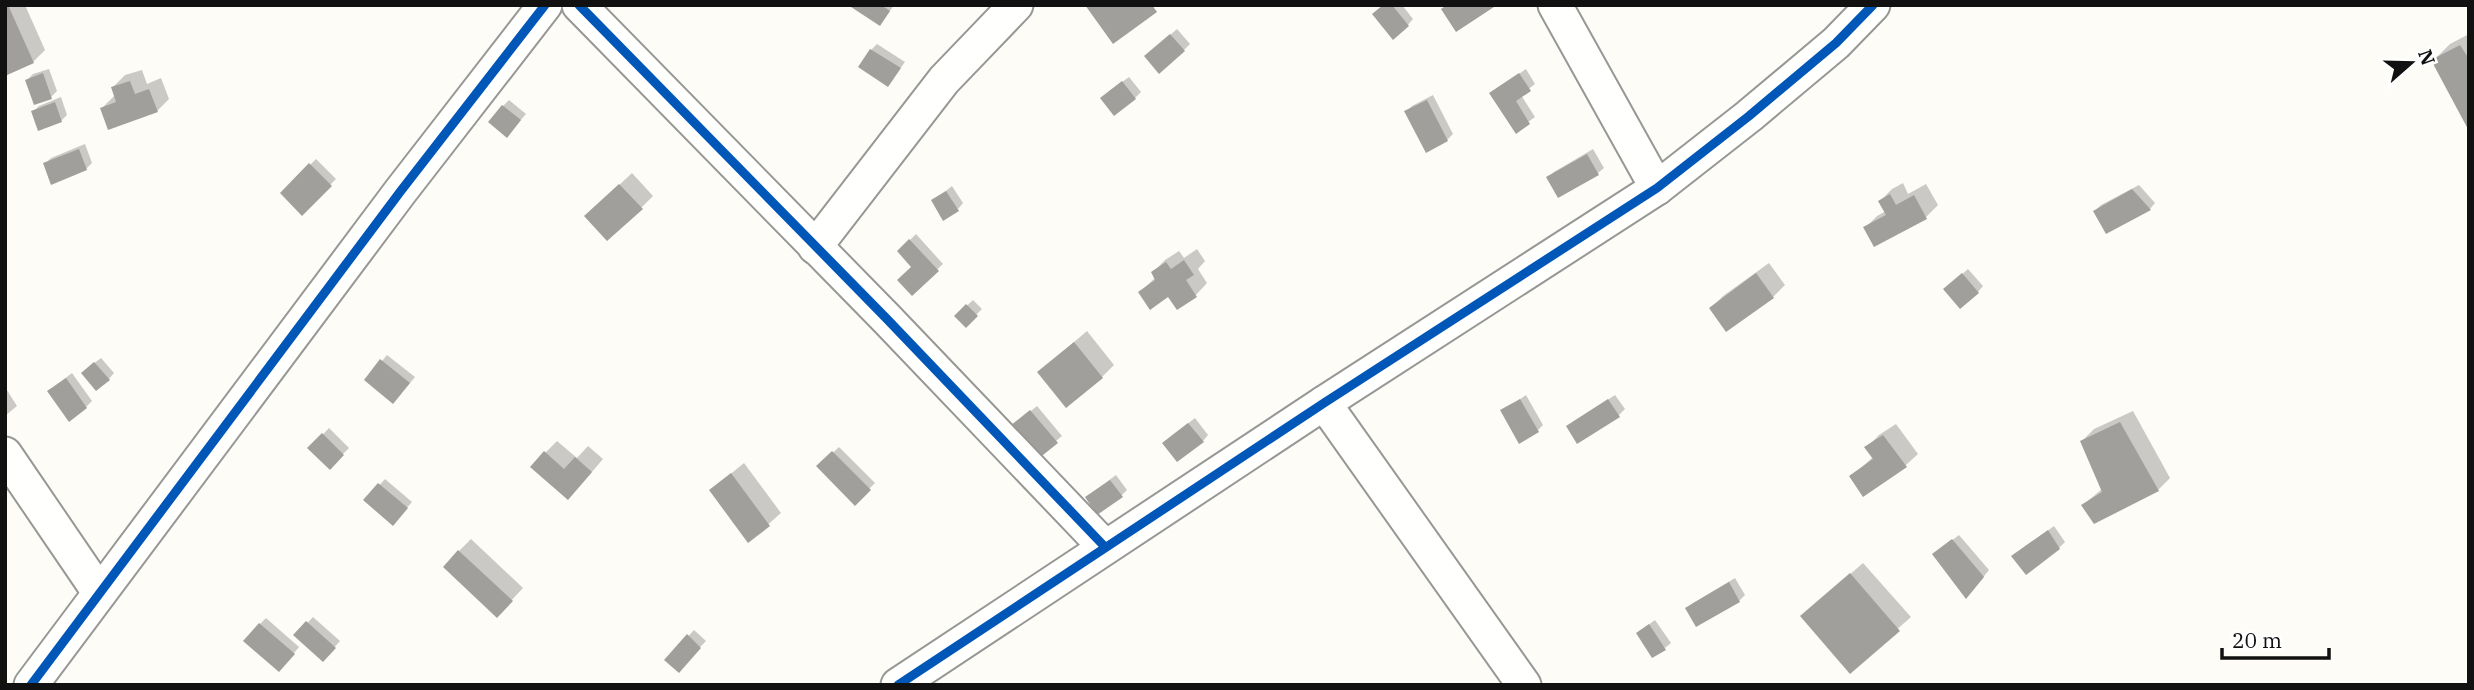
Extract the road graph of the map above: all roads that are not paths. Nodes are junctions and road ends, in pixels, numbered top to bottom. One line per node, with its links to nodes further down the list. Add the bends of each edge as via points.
1 (545, 5): 11 (street)
2 (579, 5): 7 (street)
3 (1016, 5): 7 (street, via 944,80)
4 (1555, 5): 6 (street)
5 (1872, 5): 6 (street, via 1836,43)
6 (1657, 188): 8 (street)
7 (815, 247): 10 (street)
8 (1324, 403): 10 (street); 14 (street)
9 (5, 454): 11 (street)
10 (1105, 547): 13 (street)
11 (99, 592): 12 (street)
12 (31, 685)
13 (898, 685)
14 (1524, 685)

